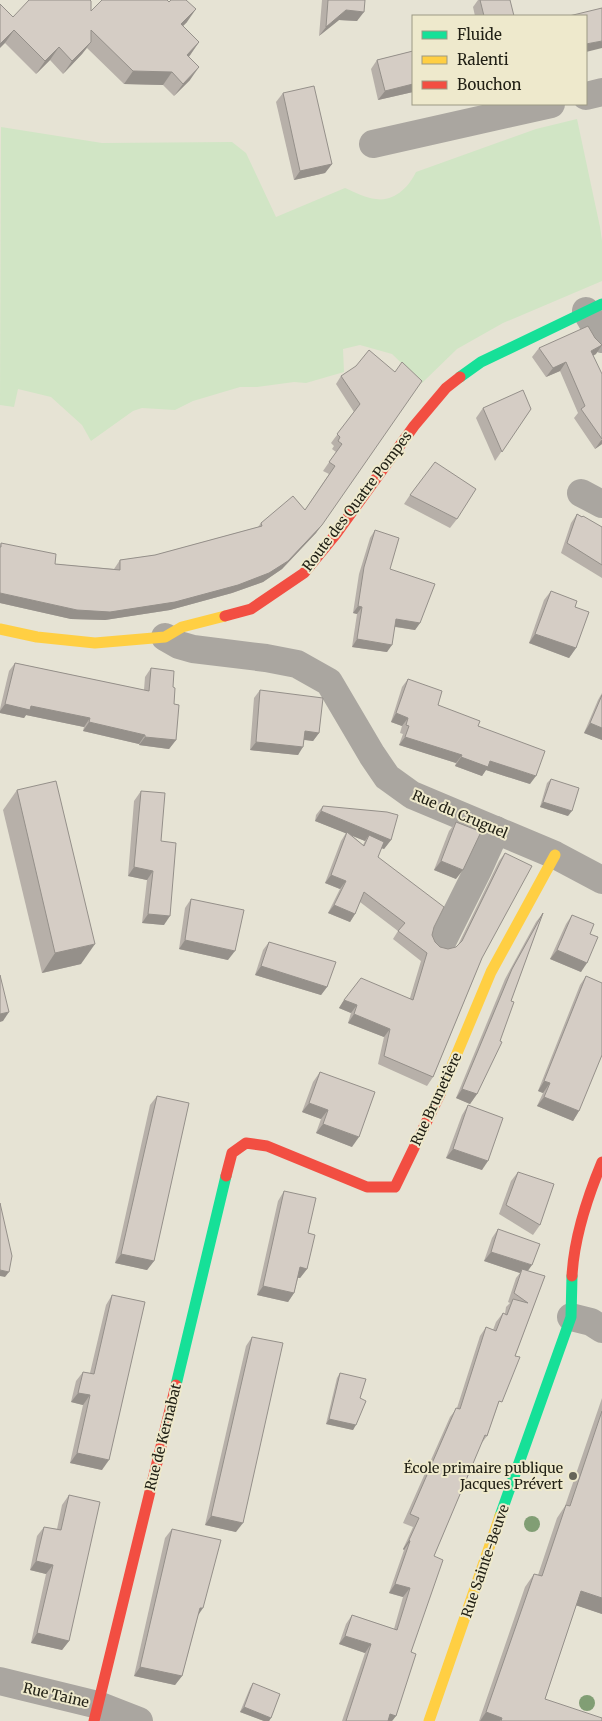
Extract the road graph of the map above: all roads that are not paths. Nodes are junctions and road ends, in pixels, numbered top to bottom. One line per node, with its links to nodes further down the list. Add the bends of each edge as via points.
1 (602, 92): 2 (street)
2 (587, 96)
3 (547, 105): 4 (street)
4 (373, 144)
5 (594, 308): 6 (street); 8 (street, Route des Quatre Pompes, via 481,362 446,388 304,573 250,609 182,627)
6 (602, 339)
7 (0, 628): 8 (street, Route des Quatre Pompes, via 38,637 95,643)
8 (165, 637): 9 (street, Rue du Cruguel, via 192,649 297,664 329,682 388,777 412,795)
9 (496, 830): 10 (street, Rue du Cruguel); 12 (street)
10 (555, 855): 11 (street, Rue du Cruguel); 13 (street, Rue Brunetière, via 491,972 444,1086 395,1187 367,1187 268,1146 246,1143)
11 (602, 880)
12 (442, 942)
13 (232, 1153): 18 (street, Rue de Kernabat)
14 (602, 1162): 15 (street, via 587,1199 573,1260)
15 (571, 1317): 16 (street, via 591,1322); 20 (street, Rue Sainte-Beuve)
16 (602, 1329)
17 (0, 1682): 18 (street, Rue Taine)
18 (96, 1713): 19 (street, Rue Taine)
19 (139, 1721)
20 (429, 1721)

